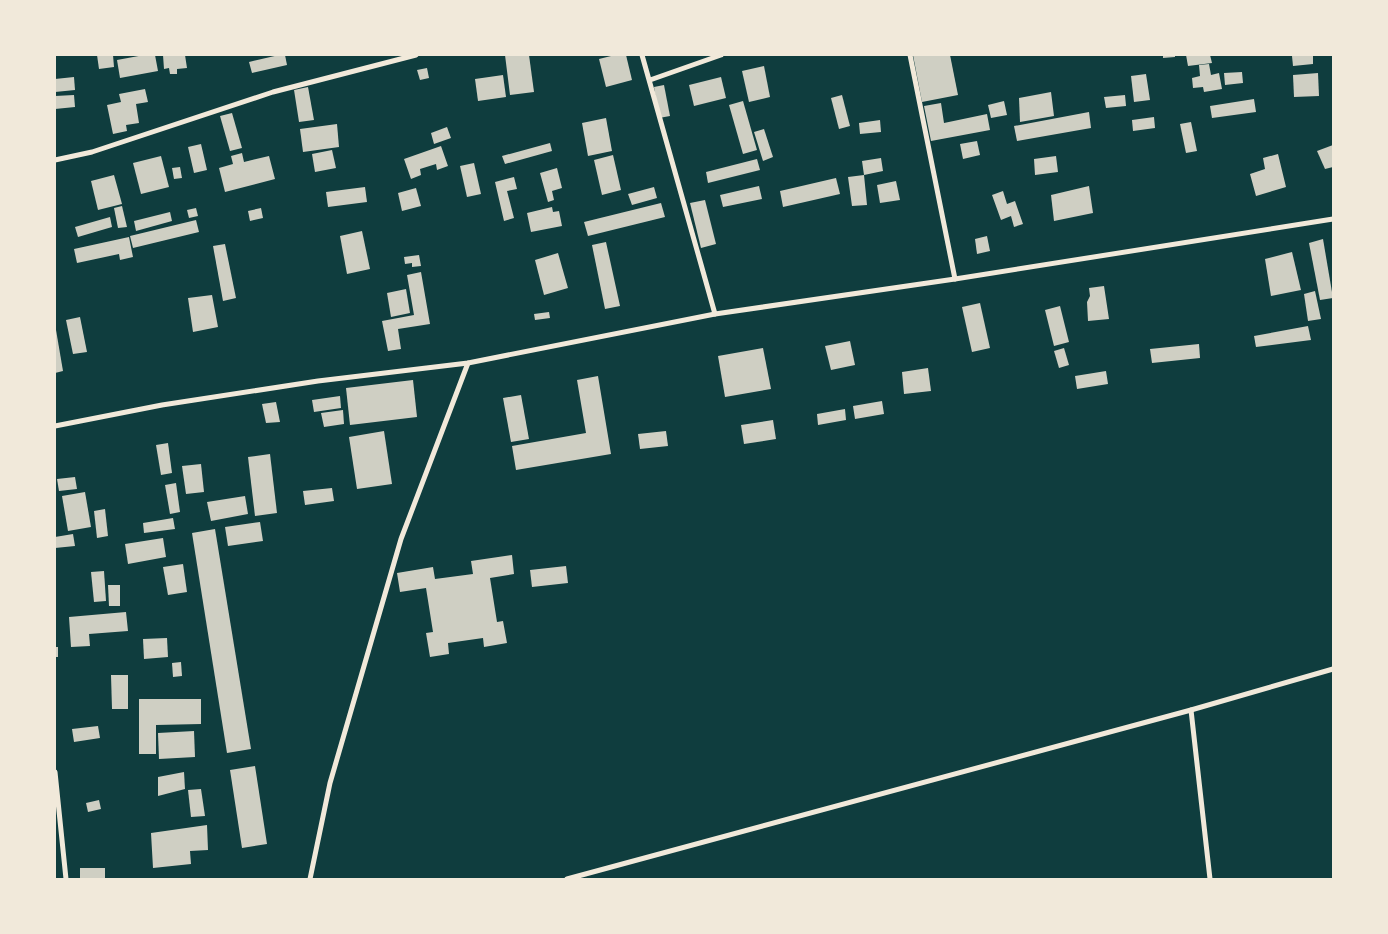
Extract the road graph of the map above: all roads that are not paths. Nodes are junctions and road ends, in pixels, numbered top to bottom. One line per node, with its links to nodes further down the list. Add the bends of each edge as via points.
1 (416, 55): 6 (street, via 273,92 92,152)
2 (642, 55): 5 (street)
3 (722, 55): 5 (street)
4 (910, 55): 8 (street)
5 (650, 80): 9 (street)
6 (55, 160)
7 (1333, 219): 8 (street)
8 (955, 279): 9 (street)
9 (715, 314): 10 (street)
10 (468, 364): 11 (street, via 308,383 162,405); 16 (street, via 400,539 330,784)
11 (55, 426)
12 (1333, 669): 13 (street)
13 (1192, 710): 17 (street); 18 (street)
14 (55, 772): 15 (street)
15 (66, 879)
16 (310, 879)
17 (567, 879)
18 (1210, 879)

